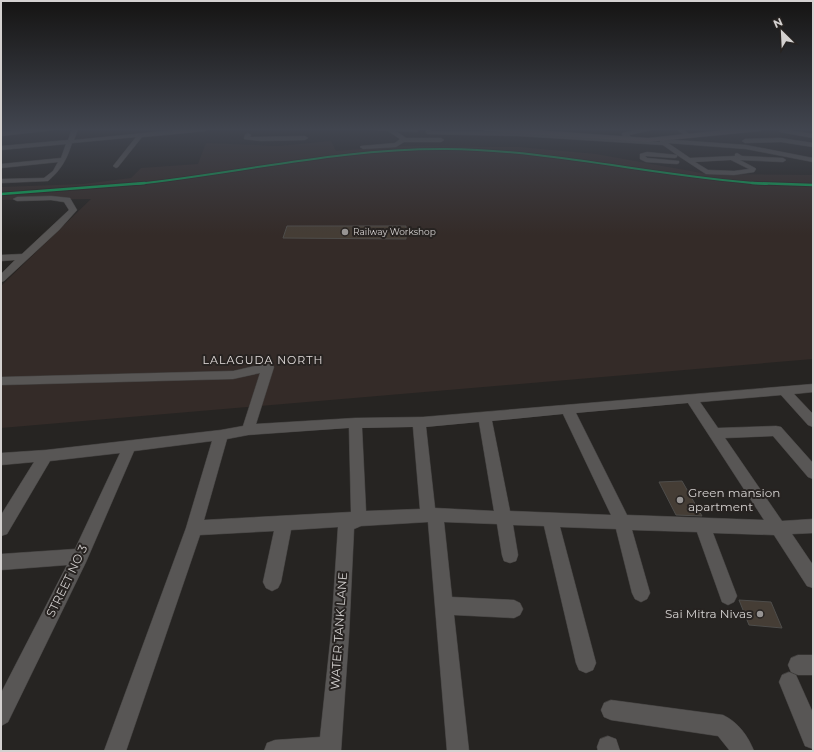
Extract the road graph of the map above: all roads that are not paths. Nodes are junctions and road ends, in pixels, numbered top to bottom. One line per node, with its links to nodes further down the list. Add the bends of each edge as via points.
1 (18, 164): 6 (street)
2 (27, 164): 8 (street, via 22,173)
3 (60, 164): 8 (street, via 46,180)
4 (695, 164): 5 (street, via 708,172 752,171)
5 (748, 164)
6 (1, 166)
7 (1, 181): 8 (street)
8 (11, 181)
9 (17, 199): 10 (street, via 67,200 73,210)
10 (22, 257): 11 (street); 12 (street)
11 (1, 258)
12 (1, 279)
13 (1, 381): 22 (street, via 233,375 268,367)
14 (813, 388): 15 (street)
15 (784, 391): 16 (street); 20 (street)
16 (692, 400): 17 (street); 23 (street)
17 (568, 410): 18 (street); 33 (street)
18 (485, 416): 19 (street); 30 (street)
19 (419, 422): 21 (street); 29 (street)
20 (813, 422)
21 (355, 424): 22 (street); 31 (street)
22 (248, 430): 24 (street)
23 (715, 433): 28 (street, via 776,430); 38 (street)
24 (221, 435): 25 (street); 37 (street)
25 (130, 445): 26 (street); 40 (street, STREET NO 3)
26 (46, 456): 27 (street); 39 (street)
27 (1, 459)
28 (813, 473)
29 (431, 515): 30 (street); 31 (street); 47 (street)
30 (502, 517): 32 (street); 41 (street)
31 (359, 519): 34 (street); 54 (street, WATER TANK LANE, via 346,525)
32 (550, 519): 33 (street); 49 (street)
33 (622, 521): 35 (street); 45 (street)
34 (284, 523): 37 (street); 44 (street)
35 (702, 525): 38 (street); 46 (street)
36 (813, 526): 38 (street)
37 (194, 528): 55 (street)
38 (779, 528): 43 (street)
39 (1, 529)
40 (80, 556): 42 (street); 52 (street, STREET NO 3)
41 (510, 556)
42 (1, 562)
43 (813, 580)
44 (272, 582)
45 (641, 593)
46 (728, 596)
47 (444, 606): 48 (street); 57 (street)
48 (514, 608)
49 (586, 663)
50 (800, 671): 53 (street)
51 (611, 710): 58 (street, via 723,726)
52 (1, 715)
53 (813, 738)
54 (331, 749): 56 (street)
55 (115, 751)
56 (274, 751)
57 (458, 751)
58 (743, 751)

